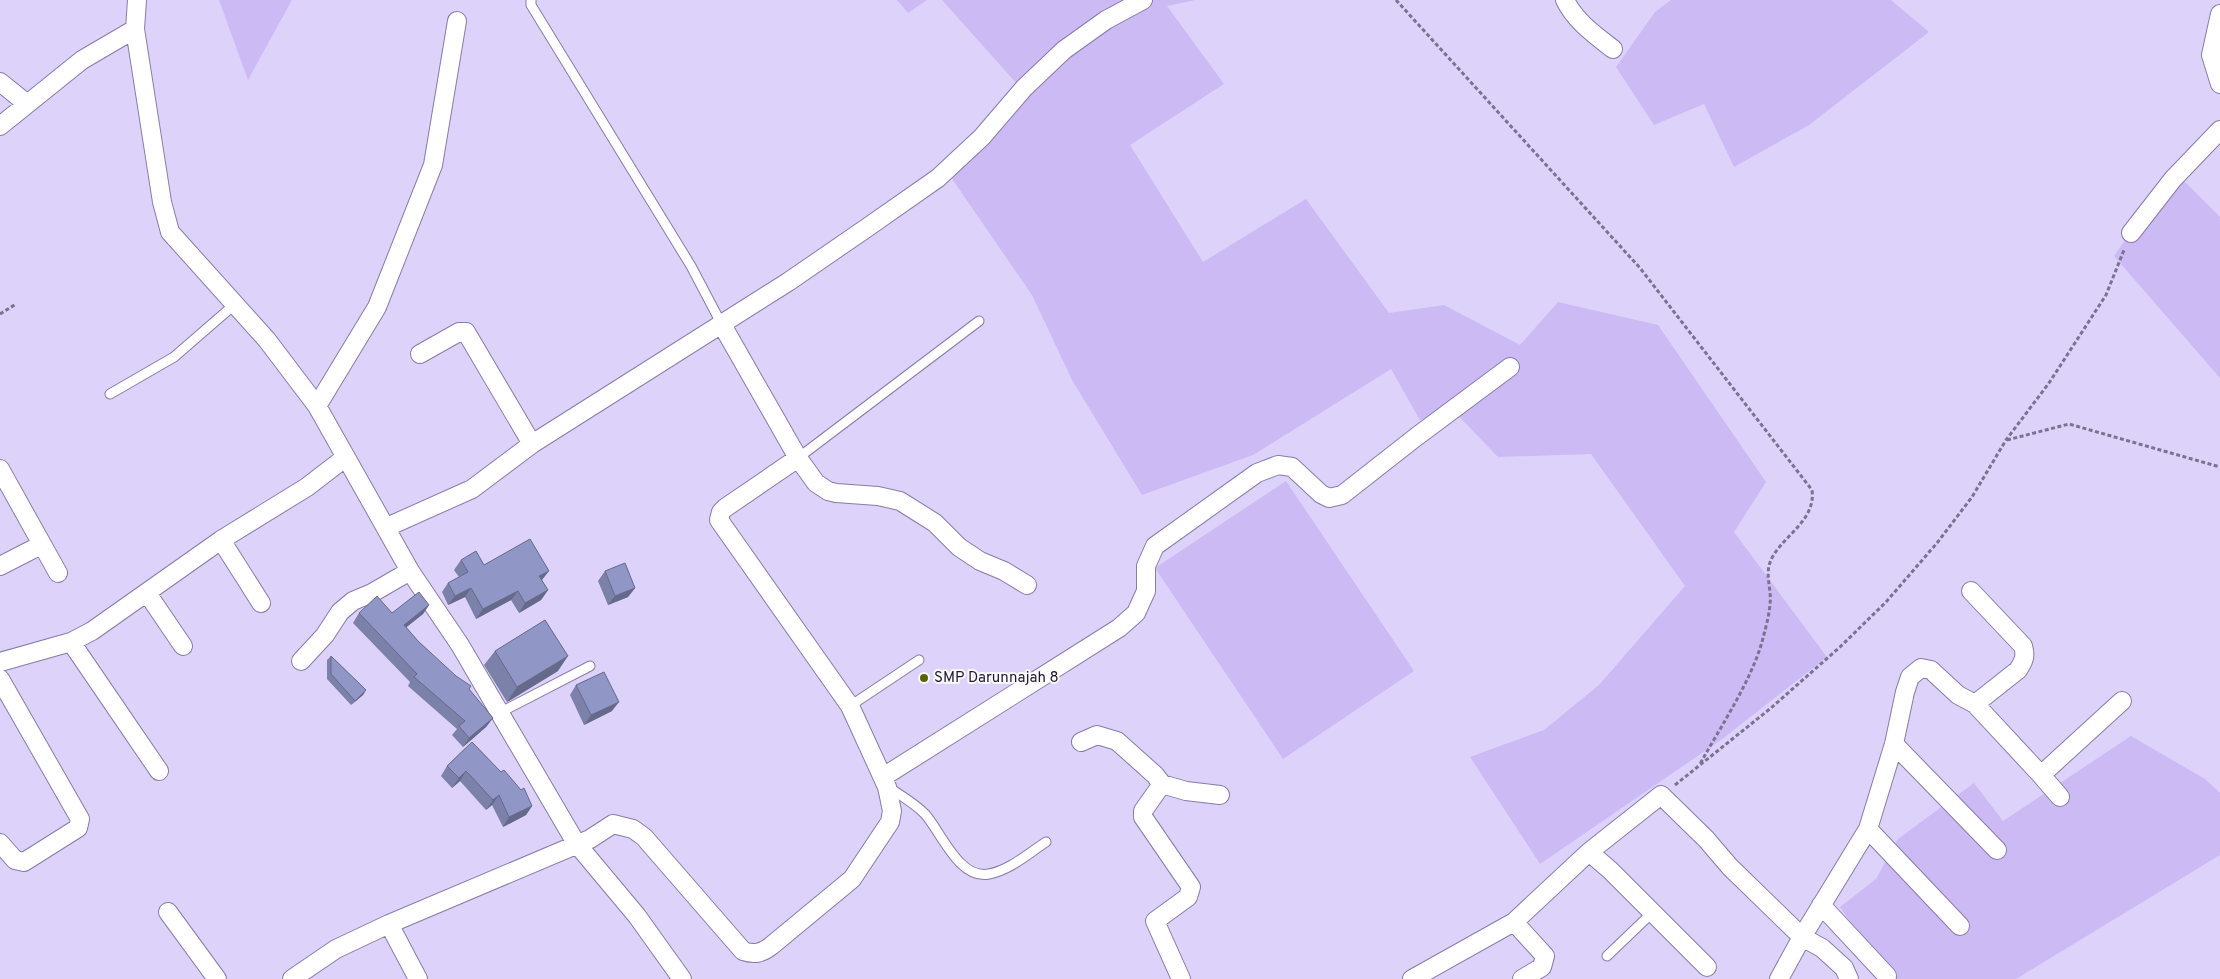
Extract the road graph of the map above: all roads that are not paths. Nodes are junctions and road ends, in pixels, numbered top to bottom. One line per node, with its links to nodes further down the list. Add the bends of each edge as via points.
1 (137, 0): 7 (street)
2 (531, 0): 17 (lane, via 531,5 691,266)
3 (1143, 0): 17 (street, via 1106,20 1064,50 1024,88 982,137 938,178 788,282)
4 (1565, 0): 8 (street, via 1590,31)
5 (2220, 14): 10 (street, via 2211,54)
6 (457, 21): 21 (street, via 433,165 377,307)
7 (134, 29): 11 (street, via 82,60); 15 (street, via 166,223 174,239)
8 (1613, 49)
9 (0, 82): 11 (street)
10 (2220, 84)
11 (26, 103): 12 (street)
12 (0, 126)
13 (2220, 130): 14 (street, via 2173,179)
14 (2131, 233)
15 (234, 305): 20 (lane, via 174,357); 21 (street, via 267,340)
16 (979, 320): 24 (lane)
17 (721, 323): 22 (street); 24 (street)
18 (420, 354): 22 (street, via 459,332 466,332)
19 (1510, 367): 51 (street, via 1342,495 1329,498 1321,494 1292,467 1278,465 1257,473 1155,546 1146,566 1146,591 1136,613 1119,628)
20 (110, 394)
21 (317, 406): 23 (street)
22 (532, 444): 26 (street, via 472,489)
23 (346, 457): 26 (street); 27 (street, via 307,487)
24 (798, 458): 32 (street, via 816,483 828,491 878,496 900,502 935,524 959,547 980,561); 45 (street, via 725,508 720,520)
25 (2, 477): 28 (street)
26 (387, 527): 30 (street)
27 (221, 540): 34 (street); 35 (street)
28 (41, 545): 29 (street); 31 (street)
29 (0, 566)
30 (410, 571): 39 (street, via 353,601 340,612 315,648); 46 (street, via 460,645)
31 (58, 573)
32 (1027, 584)
33 (1971, 591): 44 (street, via 2023,646 2025,656 2018,670)
34 (147, 593): 36 (street); 37 (street)
35 (261, 602)
36 (71, 642): 40 (street); 49 (street)
37 (183, 646)
38 (919, 660): 45 (lane)
39 (301, 661)
40 (0, 662)
41 (590, 666): 46 (lane)
42 (0, 679): 57 (street, via 80,819 78,828 24,862 15,860)
43 (2122, 701): 50 (street)
44 (1975, 704): 48 (street, via 1958,695 1931,670 1921,668 1910,676 1904,692); 50 (street)
45 (850, 706): 51 (street)
46 (499, 713): 58 (street)
47 (1081, 742): 52 (street, via 1097,735 1117,742)
48 (1894, 744): 55 (street); 59 (street)
49 (159, 771)
50 (2041, 775): 54 (street)
51 (885, 782): 56 (lane, via 925,815 955,858 970,870 987,875 1001,870); 58 (street, via 892,811 890,822 852,879 762,953 743,951 644,837 633,829 613,824)
52 (1162, 784): 53 (street); 75 (street, via 1143,811 1143,817 1191,887 1188,897 1155,922)
53 (1220, 795)
54 (2060, 797)
55 (1868, 829): 61 (street); 66 (street)
56 (1046, 842)
57 (0, 843)
58 (576, 843): 65 (street); 74 (street, via 637,916)
59 (1997, 850)
60 (1590, 852): 63 (street); 64 (street); 67 (street, via 1661,796)
61 (1821, 906): 67 (street); 70 (street)
62 (168, 912): 71 (street)
63 (1653, 912): 68 (lane); 69 (street)
64 (1514, 922): 76 (street); 77 (street, via 1544,956 1542,967)
65 (389, 924): 72 (street, via 336,949); 73 (street)
66 (1960, 926)
67 (1802, 937): 78 (street); 79 (street, via 1822,948 1844,968)
68 (1607, 956)
69 (1707, 967)
70 (1887, 976)
71 (216, 979)
72 (292, 979)
73 (418, 979)
74 (682, 979)
75 (1181, 979)
76 (1412, 979)
77 (1522, 979)
78 (1779, 979)
79 (1849, 979)

